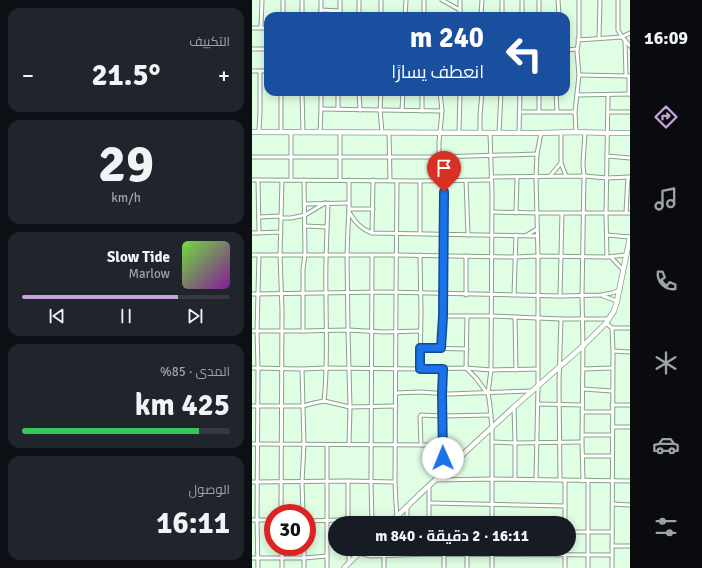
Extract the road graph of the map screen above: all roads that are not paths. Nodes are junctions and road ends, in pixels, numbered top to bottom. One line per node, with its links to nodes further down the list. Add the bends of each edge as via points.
1 (262, 0): 34 (street)
2 (283, 0): 23 (street)
3 (302, 0): 24 (street)
4 (322, 0): 20 (street)
5 (340, 0): 22 (street)
6 (359, 0): 25 (street)
7 (381, 0): 26 (street)
8 (406, 0): 27 (street)
9 (424, 0): 28 (street)
10 (442, 0): 21 (street)
11 (460, 0): 21 (street)
12 (482, 0): 29 (street)
13 (502, 0): 30 (street)
14 (522, 0): 31 (street)
15 (539, 0): 32 (street)
16 (558, 0): 33 (street)
17 (579, 0): 40 (street)
18 (600, 0): 38 (street)
19 (618, 0): 39 (street, via 618,30)
20 (321, 10): 22 (street)
21 (460, 10)
22 (340, 11)
23 (283, 12)
24 (302, 12)
25 (359, 12)
26 (381, 12)
27 (405, 12)
28 (424, 12)
29 (481, 12)
30 (502, 12)
31 (522, 12)
32 (539, 12)
33 (559, 12)
34 (261, 27): 35 (street); 36 (street)
35 (264, 27)
36 (252, 28)
37 (630, 33): 39 (street)
38 (599, 38): 39 (street); 40 (street)
39 (623, 38): 41 (street); 50 (street)
40 (578, 40): 42 (street)
41 (629, 44)
42 (577, 48): 45 (street); 49 (street)
43 (252, 49): 44 (street)
44 (264, 49)
45 (570, 49)
46 (252, 71): 47 (street)
47 (260, 71): 48 (street); 83 (street)
48 (264, 71)
49 (579, 75): 50 (street); 52 (street)
50 (628, 76): 51 (street)
51 (629, 94): 53 (street)
52 (578, 95): 53 (street); 79 (street)
53 (608, 95): 80 (street)
54 (281, 96): 84 (street)
55 (302, 96): 86 (street)
56 (321, 96): 69 (street)
57 (338, 96): 70 (street)
58 (359, 96): 71 (street)
59 (381, 96): 72 (street)
60 (403, 96): 73 (street)
61 (422, 96): 74 (street)
62 (440, 96): 75 (street)
63 (460, 96): 95 (street)
64 (482, 96): 96 (street)
65 (501, 96): 97 (street)
66 (520, 96): 76 (street)
67 (539, 96): 77 (street)
68 (556, 96): 78 (street)
69 (321, 109): 70 (street); 87 (street)
70 (338, 109): 71 (street)
71 (360, 110): 72 (street)
72 (380, 110): 73 (street); 89 (street)
73 (402, 110): 74 (street)
74 (422, 111): 75 (street)
75 (442, 111): 94 (street)
76 (519, 112): 77 (street); 98 (street)
77 (539, 112): 78 (street)
78 (557, 112): 79 (street)
79 (575, 112): 92 (street)
80 (608, 112): 81 (street); 102 (street)
81 (630, 112)
82 (252, 132): 83 (main road)
83 (259, 132): 84 (main road)
84 (281, 132): 85 (main road)
85 (291, 132): 86 (main road); 104 (street)
86 (303, 132): 87 (main road)
87 (320, 132): 88 (main road)
88 (340, 132): 89 (main road); 110 (street)
89 (382, 132): 90 (main road)
90 (389, 132): 94 (main road); 105 (street)
91 (561, 132): 92 (main road); 99 (main road); 112 (street)
92 (576, 132): 93 (main road)
93 (585, 132): 102 (main road); 115 (street)
94 (439, 133): 95 (main road); 106 (street)
95 (458, 133): 96 (main road)
96 (480, 133): 101 (main road)
97 (499, 133): 98 (main road); 101 (main road)
98 (519, 133): 99 (main road)
99 (541, 133): 103 (street)
100 (630, 133): 102 (main road)
101 (490, 134): 107 (street)
102 (607, 134): 108 (street)
103 (537, 154): 107 (street); 116 (street)
104 (292, 156): 109 (street); 110 (street); 124 (street)
105 (389, 156): 106 (street); 110 (street); 129 (street)
106 (438, 156): 107 (street); 133 (street)
107 (490, 156): 120 (street)
108 (606, 156): 111 (street); 119 (street)
109 (252, 157)
110 (340, 157): 126 (street)
111 (630, 158)
112 (561, 163): 113 (street); 114 (street)
113 (550, 176): 114 (street); 116 (street)
114 (566, 176): 115 (street)
115 (584, 176): 119 (street); 145 (street)
116 (536, 177): 118 (street); 144 (street)
117 (629, 177): 119 (street); 143 (street)
118 (516, 178): 120 (street); 141 (street)
119 (607, 178): 146 (street)
120 (491, 179): 130 (street); 140 (street)
121 (252, 180): 122 (street)
122 (258, 180): 123 (street); 148 (street)
123 (282, 180): 124 (street); 149 (street)
124 (291, 180): 125 (street)
125 (304, 180): 126 (street); 137 (street)
126 (340, 180): 127 (street)
127 (349, 180): 128 (street); 136 (street)
128 (373, 180): 129 (street); 138 (street)
129 (390, 180): 131 (street)
130 (466, 180): 134 (street); 160 (street)
131 (398, 181): 132 (street); 156 (street)
132 (420, 181): 133 (street); 157 (street)
133 (438, 181): 134 (street)
134 (444, 181): 159 (street)
135 (326, 203): 136 (street); 137 (street); 147 (street); 151 (street)
136 (349, 203): 139 (street)
137 (305, 204): 147 (street)
138 (373, 209): 139 (street); 158 (street)
139 (349, 210): 158 (street, via 359,226); 172 (street)
140 (492, 212): 141 (street); 161 (street)
141 (516, 213): 144 (street)
142 (562, 213): 144 (street); 145 (street); 180 (street)
143 (628, 213): 146 (street)
144 (538, 214): 152 (street)
145 (584, 214): 146 (street); 183 (street)
146 (606, 214): 164 (street)
147 (305, 215): 149 (street); 150 (street)
148 (259, 217): 149 (street); 155 (street)
149 (281, 217): 153 (street)
150 (305, 226): 151 (street); 170 (street)
151 (327, 226): 171 (street)
152 (538, 228): 163 (street); 165 (street)
153 (281, 232): 155 (street); 169 (street)
154 (252, 233): 155 (street)
155 (259, 233)
156 (396, 233): 157 (street); 158 (street); 174 (street)
157 (420, 233): 159 (street)
158 (372, 234)
159 (443, 234): 160 (street); 177 (street)
160 (468, 235): 161 (street)
161 (491, 235): 162 (street); 181 (street)
162 (516, 235): 163 (street); 182 (street)
163 (527, 235): 165 (street)
164 (607, 235): 166 (street); 184 (street)
165 (538, 236): 179 (street)
166 (630, 237): 175 (main road)
167 (252, 255): 168 (street)
168 (259, 255): 169 (street); 195 (street)
169 (280, 255): 170 (street); 189 (street)
170 (305, 255): 171 (street); 187 (street)
171 (326, 255): 172 (street); 190 (street)
172 (347, 255): 173 (street); 191 (street)
173 (372, 255): 174 (street); 188 (street)
174 (396, 255): 176 (street); 192 (street)
175 (626, 255): 184 (street); 185 (main road)
176 (420, 256): 177 (street); 193 (street)
177 (443, 256): 178 (street); 196 (street)
178 (466, 256): 181 (street); 197 (street)
179 (538, 256): 180 (street); 182 (street); 200 (street)
180 (561, 256): 183 (street); 201 (street)
181 (491, 257): 182 (street); 198 (street)
182 (515, 257): 199 (street)
183 (583, 257): 184 (street); 202 (street)
184 (609, 257): 185 (street)
185 (623, 270): 186 (main road)
186 (620, 290): 203 (street); 204 (main road)
187 (303, 292): 189 (street); 190 (street); 221 (street)
188 (372, 292): 191 (street); 192 (street); 222 (street)
189 (282, 293): 195 (street); 220 (street)
190 (326, 293): 191 (street); 215 (street)
191 (347, 293): 216 (street)
192 (396, 293): 193 (street); 223 (street)
193 (420, 293): 196 (street); 219 (street)
194 (252, 294): 195 (street)
195 (258, 294): 218 (street)
196 (443, 294): 197 (street); 205 (street)
197 (466, 294): 198 (street)
198 (491, 295): 199 (street); 207 (street)
199 (514, 295): 200 (street)
200 (538, 296): 201 (street); 209 (street)
201 (560, 296): 202 (street)
202 (582, 296): 203 (street); 211 (street)
203 (601, 296): 204 (street)
204 (617, 301): 212 (main road)
205 (443, 316): 206 (street); 226 (street)
206 (467, 316): 207 (street); 227 (street)
207 (491, 316): 208 (street); 244 (street)
208 (515, 317): 209 (street); 245 (street)
209 (538, 318): 210 (street); 246 (street)
210 (560, 319): 211 (street); 230 (street)
211 (582, 319): 212 (street); 224 (street)
212 (607, 321): 213 (street); 224 (main road)
213 (612, 328): 214 (street); 228 (street)
214 (630, 328)
215 (327, 330): 216 (street); 221 (street); 233 (street)
216 (348, 330): 222 (street); 234 (street)
217 (252, 331): 218 (street)
218 (257, 331): 220 (street); 232 (street)
219 (421, 331): 223 (street); 225 (street)
220 (282, 332): 221 (street); 238 (street)
221 (303, 332)
222 (372, 332): 223 (street); 235 (street)
223 (396, 332): 240 (street)
224 (584, 346): 230 (main road); 243 (street)
225 (420, 348): 226 (street); 241 (street)
226 (441, 348): 227 (street)
227 (467, 349): 236 (street)
228 (613, 351): 229 (street); 237 (street)
229 (630, 352)
230 (560, 367): 247 (main road); 256 (street)
231 (252, 368): 232 (street)
232 (258, 368): 238 (street); 261 (street)
233 (326, 368): 234 (street); 239 (street); 254 (street)
234 (349, 368): 235 (street); 265 (street)
235 (372, 368): 240 (street); 266 (street)
236 (466, 368): 242 (street); 244 (street); 252 (street)
237 (612, 368): 243 (street); 250 (street)
238 (282, 369): 239 (street); 264 (street)
239 (302, 369): 262 (street)
240 (396, 369): 241 (street); 251 (street)
241 (420, 369): 242 (street)
242 (443, 369): 253 (street)
243 (583, 369): 248 (street)
244 (491, 370): 245 (street); 252 (street)
245 (516, 370): 246 (street)
246 (538, 370): 247 (street)
247 (538, 387): 249 (main road); 255 (street)
248 (583, 390): 250 (street); 257 (street)
249 (533, 391): 252 (street); 267 (main road)
250 (612, 391): 258 (street)
251 (396, 392): 253 (street); 263 (street)
252 (488, 393): 253 (street); 270 (street)
253 (442, 394): 271 (street)
254 (324, 401): 262 (street); 265 (street)
255 (538, 404): 256 (street); 278 (street)
256 (560, 404): 257 (street); 279 (street)
257 (583, 405): 268 (street)
258 (612, 405): 259 (street); 269 (street)
259 (630, 405)
260 (252, 406): 261 (street)
261 (257, 406): 264 (street); 283 (street)
262 (303, 406): 264 (street); 286 (street)
263 (396, 406): 266 (street); 290 (street)
264 (281, 407): 285 (street)
265 (350, 407): 266 (street); 288 (street)
266 (371, 407): 289 (street)
267 (514, 407): 274 (main road); 281 (street)
268 (582, 412): 269 (street); 275 (street)
269 (612, 412): 272 (street)
270 (491, 415): 271 (street); 274 (street)
271 (443, 416): 284 (street); 291 (street, via 421,415)
272 (612, 427): 273 (street); 276 (street)
273 (630, 427)
274 (492, 428): 277 (street); 294 (main road)
275 (582, 435): 276 (street); 280 (street)
276 (612, 435): 293 (street)
277 (492, 442): 281 (street); 295 (street)
278 (537, 442): 279 (street); 281 (street); 298 (street)
279 (560, 442): 280 (street); 299 (street)
280 (582, 442): 292 (street)
281 (515, 443): 296 (street)
282 (252, 444): 283 (street)
283 (257, 444): 285 (street); 306 (street)
284 (442, 444): 291 (street); 294 (street)
285 (281, 445): 286 (street); 307 (street)
286 (304, 445): 287 (street); 308 (street)
287 (327, 445): 288 (street); 309 (street)
288 (349, 445): 289 (street)
289 (372, 445): 290 (street); 311 (street)
290 (396, 445): 291 (street); 312 (street)
291 (420, 445)
292 (582, 456): 293 (street); 303 (street)
293 (612, 456): 302 (street)
294 (443, 473): 297 (main road)
295 (492, 479): 296 (street); 297 (street); 317 (street)
296 (515, 479): 298 (street)
297 (435, 480): 313 (main road)
298 (536, 480): 299 (street)
299 (560, 480): 300 (street)
300 (565, 480): 303 (street); 321 (street)
301 (588, 480): 302 (street); 303 (street); 335 (street)
302 (612, 480): 304 (street); 318 (street)
303 (582, 481)
304 (630, 481)
305 (252, 482): 306 (street)
306 (257, 482): 307 (street); 330 (street)
307 (281, 482): 308 (street); 314 (street)
308 (302, 482): 309 (street); 315 (street)
309 (327, 482): 310 (street); 333 (street)
310 (348, 482): 311 (street); 322 (street)
311 (371, 482): 312 (street); 323 (street)
312 (395, 482): 324 (street)
313 (429, 485): 316 (street); 320 (main road)
314 (281, 504)
315 (303, 504)
316 (430, 504): 317 (street); 326 (street)
317 (492, 504): 321 (street); 327 (street)
318 (612, 504): 319 (street); 336 (street)
319 (630, 505)
320 (407, 506): 324 (main road); 325 (street)
321 (565, 506): 328 (street)
322 (348, 516)
323 (372, 516)
324 (397, 516)
325 (407, 516)
326 (429, 516)
327 (492, 516)
328 (565, 516)
329 (252, 520): 330 (street)
330 (257, 520): 331 (street); 351 (street)
331 (264, 520)
332 (316, 520): 333 (street)
333 (327, 521): 342 (street)
334 (576, 532): 335 (street)
335 (588, 532): 336 (street); 340 (street)
336 (612, 532): 337 (street)
337 (612, 546): 338 (street); 341 (street)
338 (630, 546)
339 (576, 555): 340 (street)
340 (588, 555): 341 (street); 365 (street)
341 (612, 555): 366 (street)
342 (327, 556): 353 (street); 358 (street)
343 (350, 556): 354 (street)
344 (356, 556): 354 (main road)
345 (384, 556): 360 (street)
346 (444, 556): 361 (street)
347 (467, 556): 362 (street)
348 (492, 556): 363 (street)
349 (565, 556): 364 (street)
350 (252, 558): 351 (street)
351 (258, 558): 352 (street); 355 (street)
352 (282, 558): 353 (street); 356 (street)
353 (304, 558): 357 (street)
354 (350, 562): 359 (main road)
355 (258, 568)
356 (282, 568)
357 (304, 568)
358 (327, 568)
359 (344, 568)
360 (384, 568)
361 (444, 568)
362 (467, 568)
363 (492, 568)
364 (565, 568)
365 (588, 568)
366 (612, 568)

